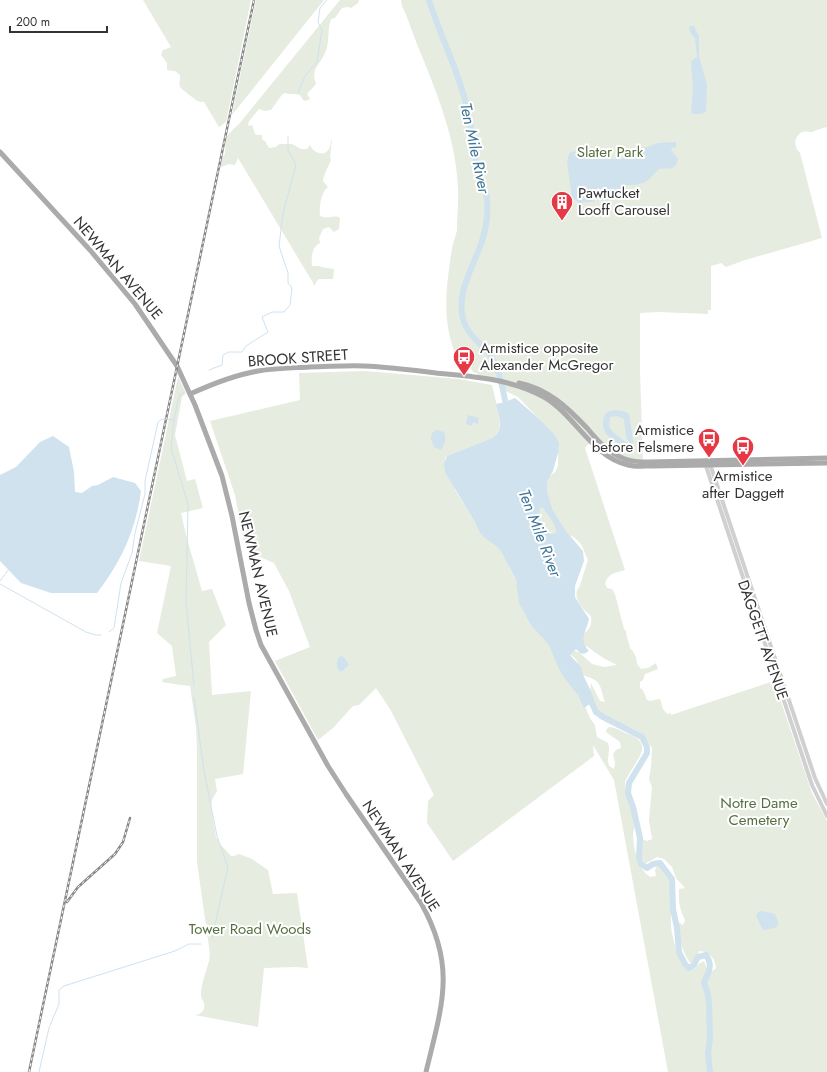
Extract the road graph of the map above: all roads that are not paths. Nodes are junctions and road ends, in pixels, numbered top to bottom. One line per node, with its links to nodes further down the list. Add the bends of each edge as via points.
1 (0, 152): 2 (main road, NEWMAN AVENUE, via 90,250 135,304 170,354)
2 (190, 394): 5 (main road, BROOK STREET, via 222,380 259,371 364,366 460,375 506,382 552,402 601,451 624,464 642,466); 8 (main road, NEWMAN AVENUE, via 222,476 249,604 261,645 328,766 421,903 436,933 443,970 443,987)
3 (827, 458): 5 (main road)
4 (827, 462): 5 (main road)
5 (707, 463): 6 (street, DAGGETT AVENUE, via 815,778); 7 (street, DAGGETT AVENUE, via 812,785)
6 (827, 804)
7 (827, 816)
8 (426, 1072)

